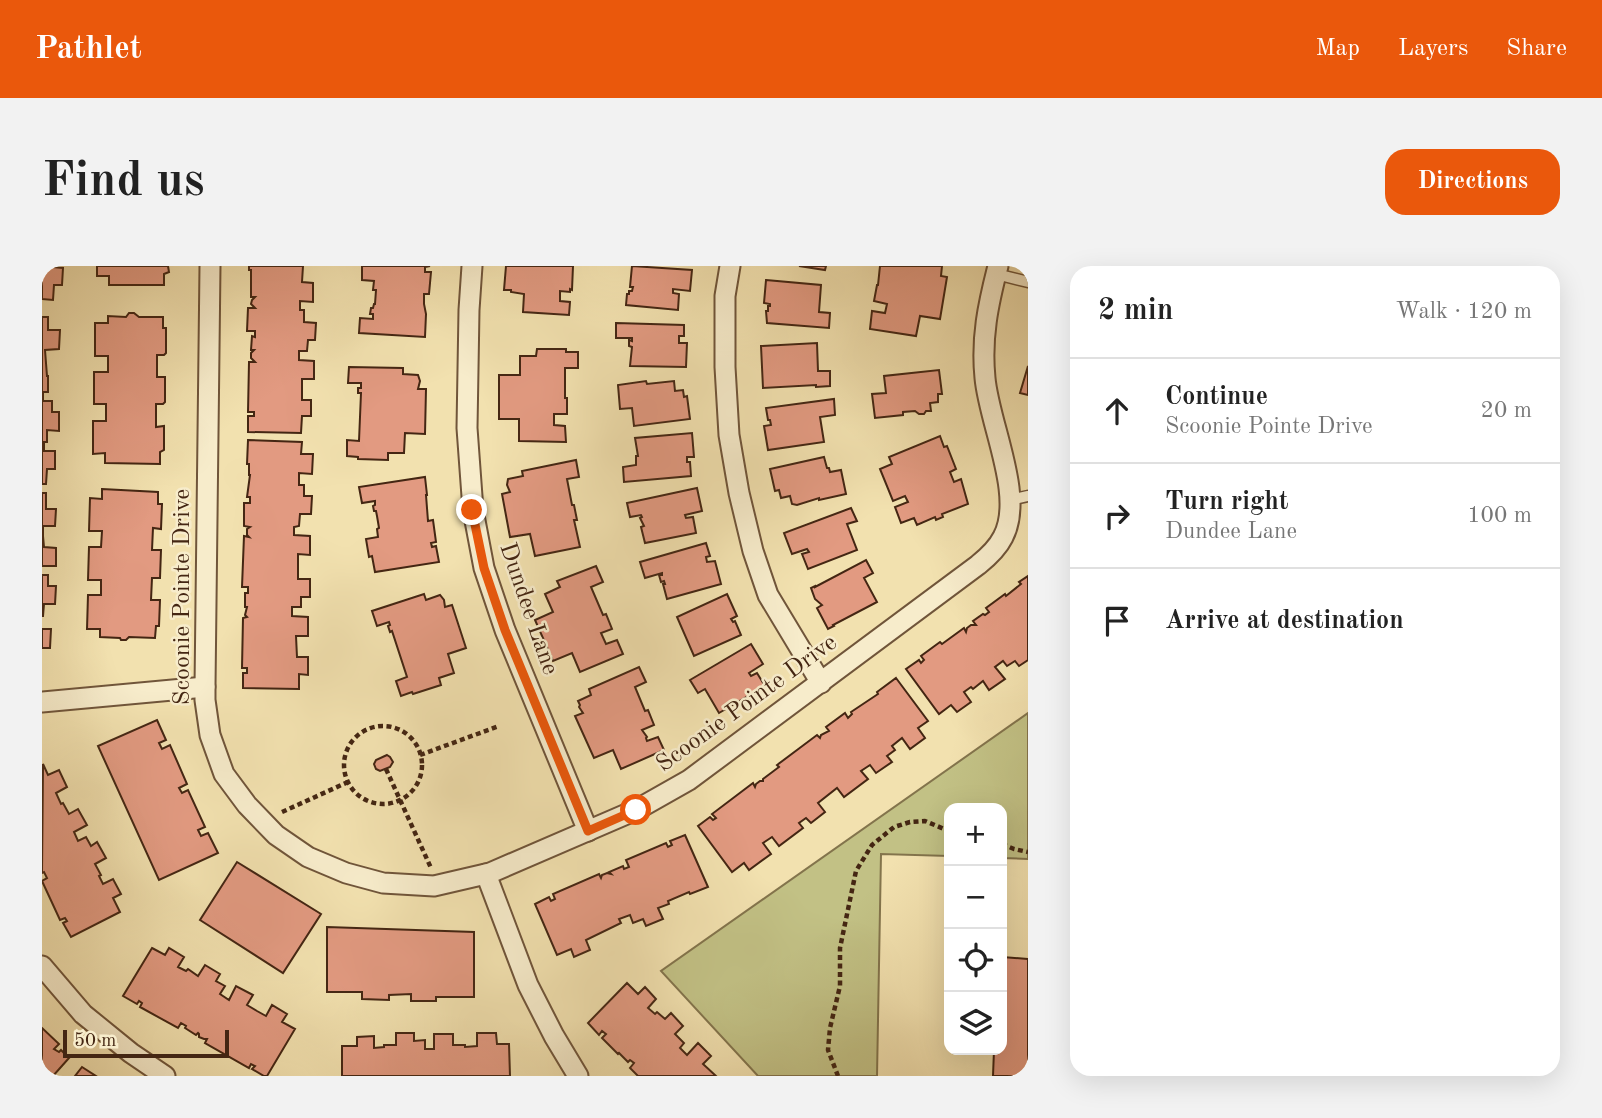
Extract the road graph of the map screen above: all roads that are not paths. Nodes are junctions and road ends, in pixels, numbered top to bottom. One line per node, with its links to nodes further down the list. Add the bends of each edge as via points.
1 (210, 266): 8 (street, Scoonie Pointe Drive)
2 (472, 266): 10 (street, Dundee Lane, via 467,428 472,510 484,568 505,630)
3 (730, 266): 7 (street, via 725,296 725,367 729,435 740,493 768,595)
4 (997, 270): 5 (lane); 6 (street, Scoonie Pointe Drive, via 983,341 985,379 1010,488)
5 (1028, 282)
6 (1019, 498): 7 (street, Scoonie Pointe Drive, via 993,552)
7 (821, 683): 10 (street, Scoonie Pointe Drive, via 689,780)
8 (205, 687): 9 (street); 11 (street, Scoonie Pointe Drive, via 210,735 225,774 262,821 308,857 383,883 434,886)
9 (42, 702)
10 (588, 831): 11 (street, Scoonie Pointe Drive)
11 (486, 874): 14 (street, via 528,985)
12 (42, 966): 13 (street, via 83,1014)
13 (165, 1076)
14 (578, 1076)

